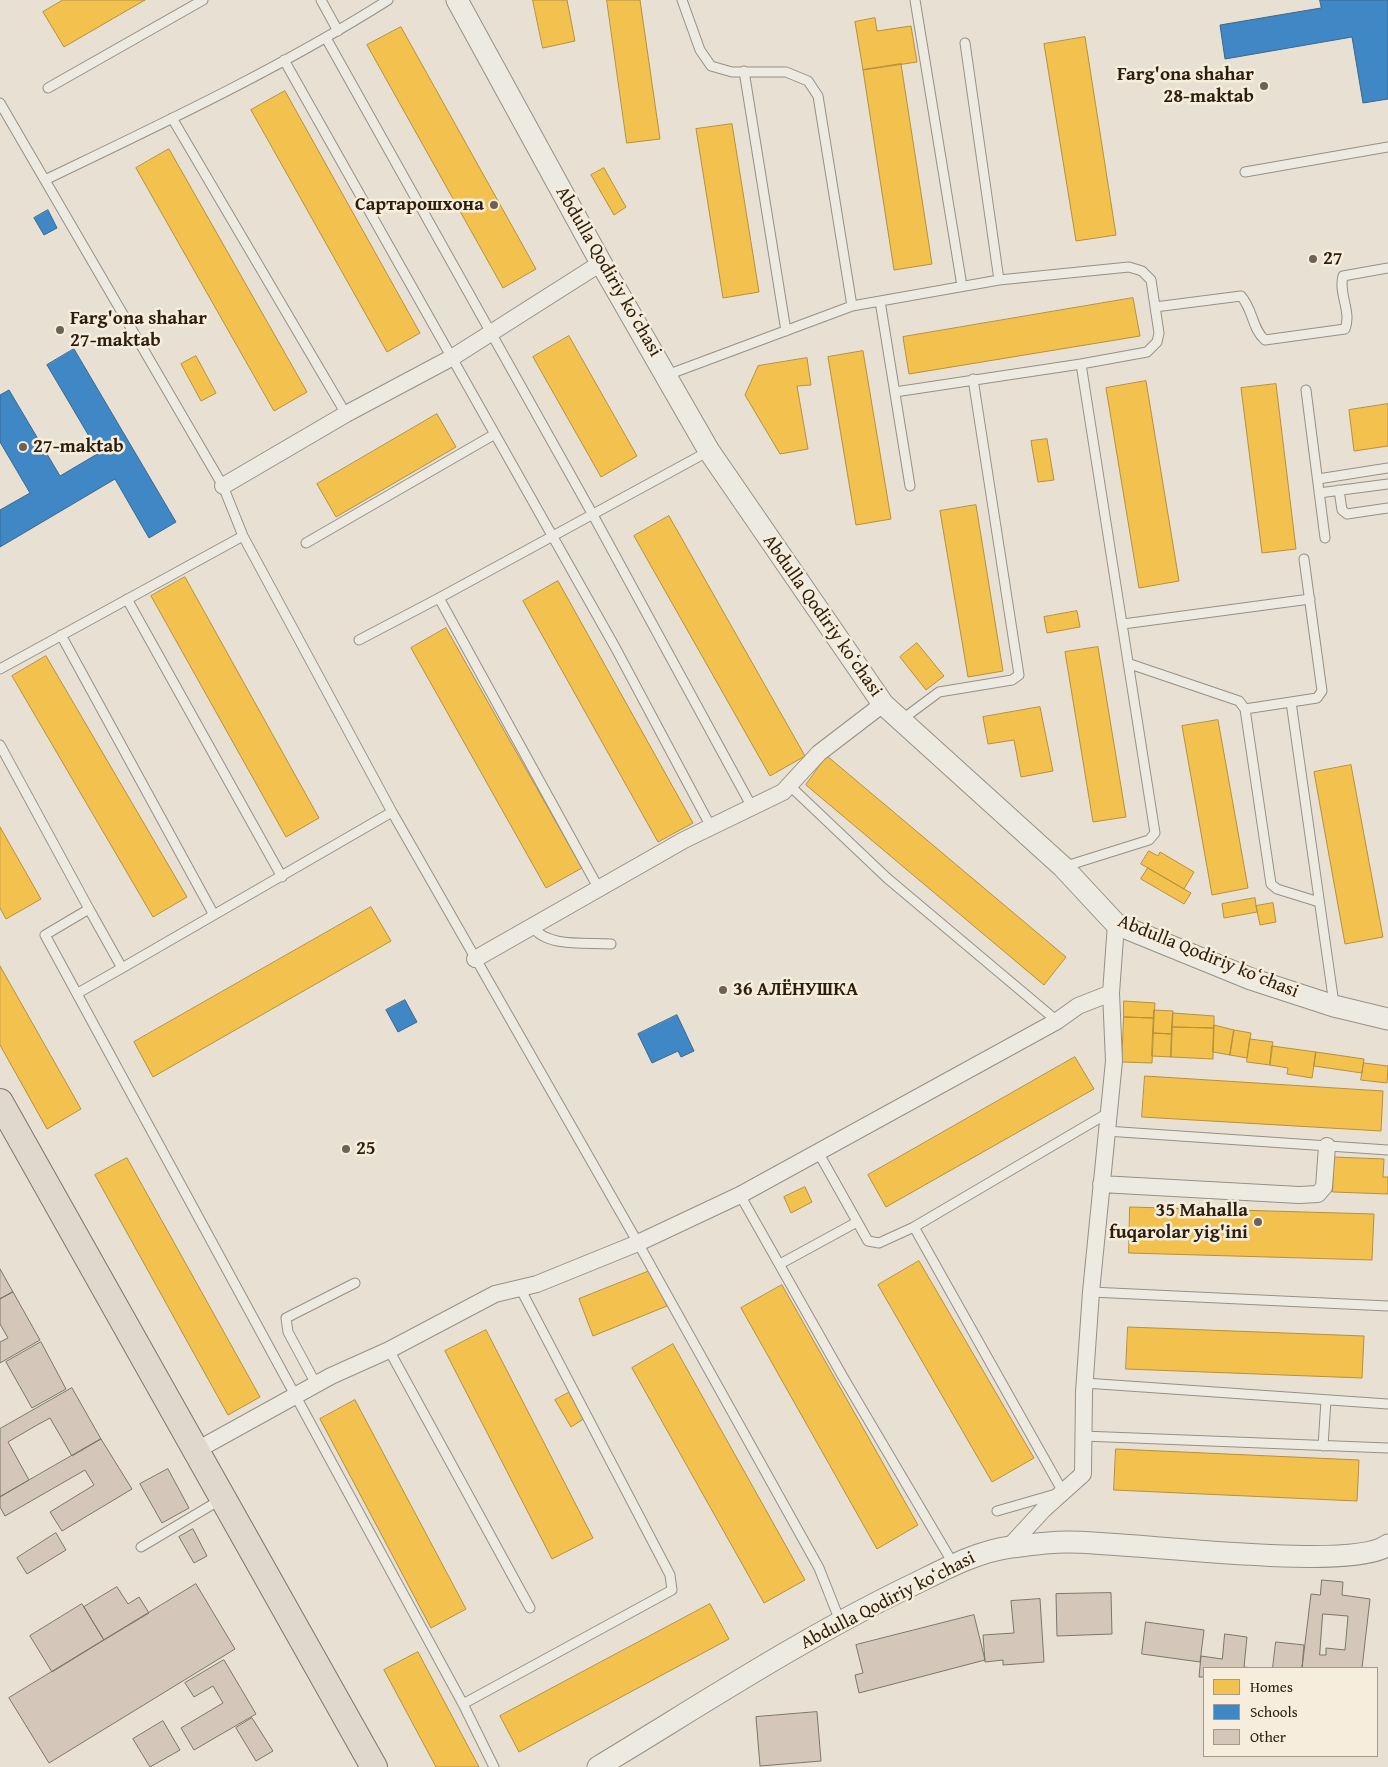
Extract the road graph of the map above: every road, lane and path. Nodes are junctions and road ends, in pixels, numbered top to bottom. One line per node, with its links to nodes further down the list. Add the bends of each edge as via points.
1 (203, 0): 12 (lane)
2 (321, 0): 7 (lane)
3 (388, 0): 7 (lane)
4 (457, 0): 18 (street, Abdulla Qodiriy koʻchasi)
5 (682, 0): 11 (lane, via 700,50 711,66 732,72)
6 (915, 0): 21 (lane)
7 (338, 31): 8 (lane)
8 (326, 38): 10 (lane); 26 (lane)
9 (965, 43): 20 (lane)
10 (284, 60): 14 (lane); 27 (lane)
11 (744, 71): 23 (lane, via 786,72 808,81 818,96); 25 (lane)
12 (48, 88)
13 (0, 103): 17 (lane)
14 (172, 118): 17 (lane); 33 (lane)
15 (1388, 147): 16 (lane)
16 (1245, 172)
17 (45, 180): 39 (lane)
18 (601, 262): 26 (street); 29 (street, Abdulla Qodiriy koʻchasi)
19 (1388, 268): 24 (lane, via 1344,276 1341,282 1348,322 1345,329 1265,340 1259,335 1242,296)
20 (999, 280): 21 (lane); 24 (lane, via 1129,268 1142,271 1151,280)
21 (962, 286): 22 (lane)
22 (880, 301): 23 (lane); 32 (lane)
23 (852, 306): 25 (lane)
24 (1155, 307): 28 (lane, via 1160,333 1157,342 1147,352)
25 (786, 331): 29 (lane)
26 (491, 333): 27 (street); 44 (lane)
27 (453, 357): 33 (street); 34 (lane)
28 (1081, 364): 30 (lane); 53 (lane)
29 (667, 374): 35 (street, Abdulla Qodiriy koʻchasi)
30 (973, 380): 32 (lane); 61 (lane, via 1019,675 1012,680 939,692)
31 (1306, 390): 37 (lane)
32 (895, 392): 40 (lane)
33 (346, 414): 39 (street)
34 (495, 434): 46 (lane); 48 (lane)
35 (709, 451): 44 (lane); 59 (street, Abdulla Qodiriy koʻchasi)
36 (1388, 468): 37 (lane)
37 (1318, 479): 42 (lane)
38 (1388, 484): 41 (lane)
39 (223, 486): 45 (lane)
40 (910, 486)
41 (1339, 490): 42 (lane); 43 (lane, via 1342,510 1347,514)
42 (1320, 493): 47 (lane)
43 (1388, 508)
44 (593, 515): 46 (lane); 64 (lane)
45 (243, 536): 51 (lane); 65 (lane)
46 (553, 537): 50 (lane); 66 (lane)
47 (1325, 538)
48 (306, 543)
49 (1304, 559): 52 (lane)
50 (439, 598): 55 (lane); 69 (lane)
51 (127, 599): 54 (lane); 68 (lane)
52 (1310, 599): 53 (lane); 58 (lane, via 1322,691 1318,698)
53 (1123, 624): 56 (lane)
54 (61, 635): 57 (lane); 72 (lane)
55 (359, 640)
56 (1130, 664): 60 (lane, via 1239,701); 67 (lane, via 1155,833 1148,840)
57 (0, 670)
58 (1291, 702): 60 (lane); 70 (lane)
59 (883, 704): 61 (street, Abdulla Qodiriy koʻchasi); 63 (street, via 819,753)
60 (1245, 709): 70 (lane, via 1271,884 1276,889)
61 (900, 721): 67 (street, Abdulla Qodiriy koʻchasi)
62 (0, 745): 71 (lane)
63 (789, 785): 64 (street, via 783,792); 82 (lane, via 887,878)
64 (752, 807): 66 (street)
65 (392, 812): 68 (lane); 76 (lane)
66 (711, 827): 69 (street)
67 (1063, 867): 73 (street, Abdulla Qodiriy koʻchasi)
68 (282, 877): 72 (lane)
69 (599, 889): 74 (street)
70 (1319, 902): 80 (lane)
71 (90, 910): 77 (lane); 78 (lane, via 45,935)
72 (214, 915): 77 (lane)
73 (1116, 924): 79 (street); 80 (street, Abdulla Qodiriy koʻchasi, via 1251,979)
74 (532, 926): 75 (lane, via 538,935 554,940); 76 (street)
75 (611, 944)
76 (475, 959): 93 (lane)
77 (122, 968): 78 (lane)
78 (78, 993): 102 (lane)
79 (1111, 993): 82 (street, via 1078,1006); 84 (street, via 1114,1061)
80 (1334, 1006): 81 (street, Abdulla Qodiriy koʻchasi)
81 (1388, 1019)
82 (1057, 1021): 88 (street)
83 (0, 1102): 108 (main road)
84 (1108, 1113): 85 (street); 92 (lane)
85 (1106, 1131): 86 (lane); 89 (street)
86 (1327, 1146): 87 (lane); 89 (street, via 1324,1187 1318,1194 1299,1196)
87 (1388, 1150)
88 (818, 1152): 90 (street); 91 (lane)
89 (1101, 1184): 97 (street)
90 (740, 1195): 93 (street); 94 (lane)
91 (857, 1222): 92 (lane, via 868,1241 879,1243); 94 (lane)
92 (914, 1227): 109 (lane)
93 (638, 1243): 96 (street); 117 (lane, via 819,1568)
94 (780, 1264): 115 (lane)
95 (354, 1283): 101 (lane, via 286,1318 288,1332)
96 (520, 1288): 99 (street, via 495,1294); 118 (lane, via 670,1575 672,1590)
97 (1091, 1292): 98 (lane); 100 (street)
98 (1388, 1306)
99 (389, 1350): 101 (street); 116 (lane)
100 (1085, 1382): 103 (lane); 105 (street)
101 (316, 1384): 102 (street)
102 (295, 1395): 108 (street); 118 (lane)
103 (1326, 1400): 104 (lane); 106 (lane)
104 (1388, 1404)
105 (1084, 1436): 106 (lane); 109 (street, via 1083,1474)
106 (1324, 1446): 107 (lane)
107 (1388, 1448)
108 (197, 1450): 110 (main road)
109 (1063, 1492): 111 (lane); 114 (street)
110 (223, 1498): 113 (lane); 119 (main road)
111 (997, 1511)
112 (1388, 1544): 114 (street, Abdulla Qodiriy koʻchasi, via 1380,1551 1301,1556 1066,1542)
113 (141, 1547)
114 (1009, 1547): 115 (street, Abdulla Qodiriy koʻchasi)
115 (954, 1565): 117 (street, Abdulla Qodiriy koʻchasi)
116 (530, 1608)
117 (840, 1621): 121 (street, Abdulla Qodiriy koʻchasi)
118 (463, 1704): 120 (lane)
119 (374, 1767)
120 (494, 1767)
121 (598, 1767)

